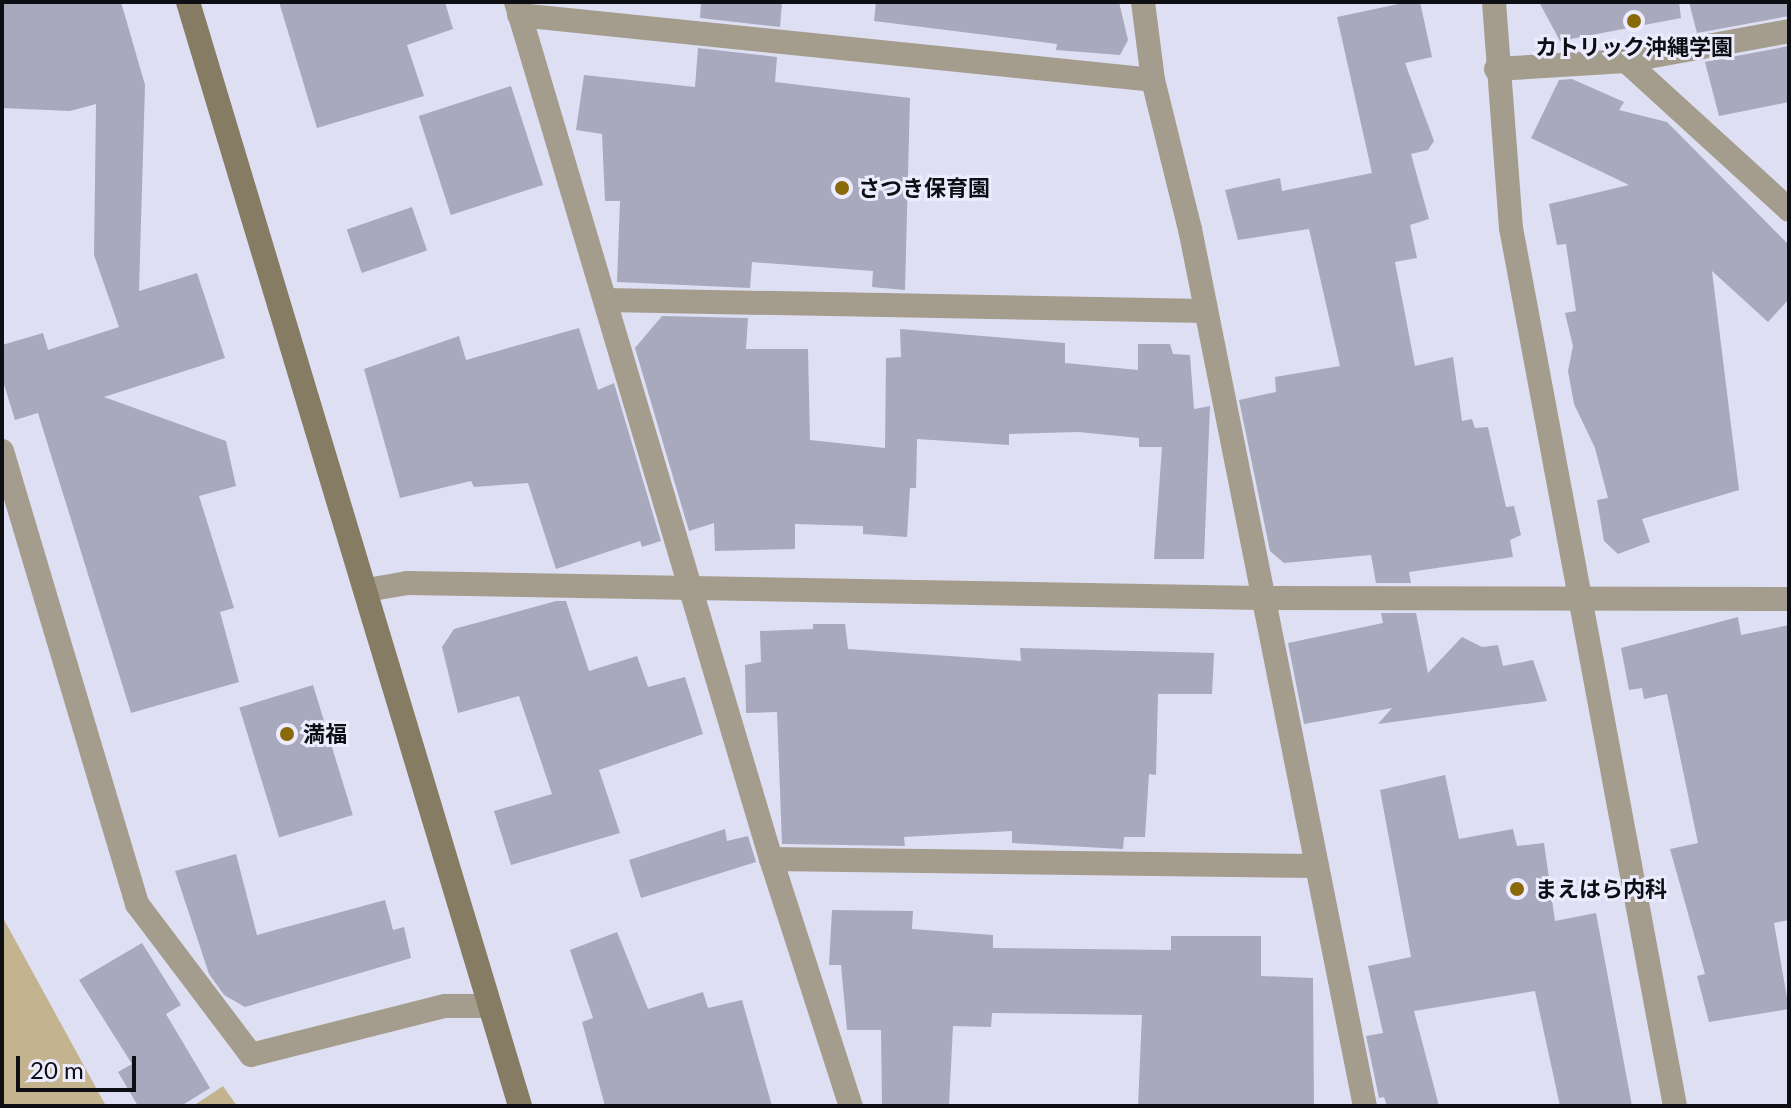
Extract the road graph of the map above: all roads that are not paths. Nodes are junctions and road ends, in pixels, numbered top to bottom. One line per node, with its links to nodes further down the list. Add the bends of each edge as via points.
1 (188, 2): 14 (street)
2 (1143, 2): 8 (street)
3 (1494, 2): 7 (street)
4 (518, 8): 8 (street); 10 (street)
5 (1789, 31): 6 (street)
6 (1626, 61): 7 (street); 9 (street)
7 (1496, 69): 15 (street, via 1511,228)
8 (1153, 80): 11 (street)
9 (1789, 210)
10 (606, 300): 11 (street); 13 (street)
11 (1205, 311): 16 (street)
12 (2, 451): 20 (street, via 137,904 251,1055 445,1006)
13 (694, 589): 14 (street, via 407,583); 16 (street); 18 (street)
14 (367, 590): 20 (street)
15 (1578, 597): 16 (street); 17 (street); 24 (street)
16 (1260, 598): 19 (street)
17 (1789, 599)
18 (771, 859): 19 (street); 22 (street)
19 (1316, 866): 23 (street)
20 (489, 1006): 21 (street)
21 (520, 1106)
22 (851, 1106)
23 (1365, 1106)
24 (1675, 1106)

